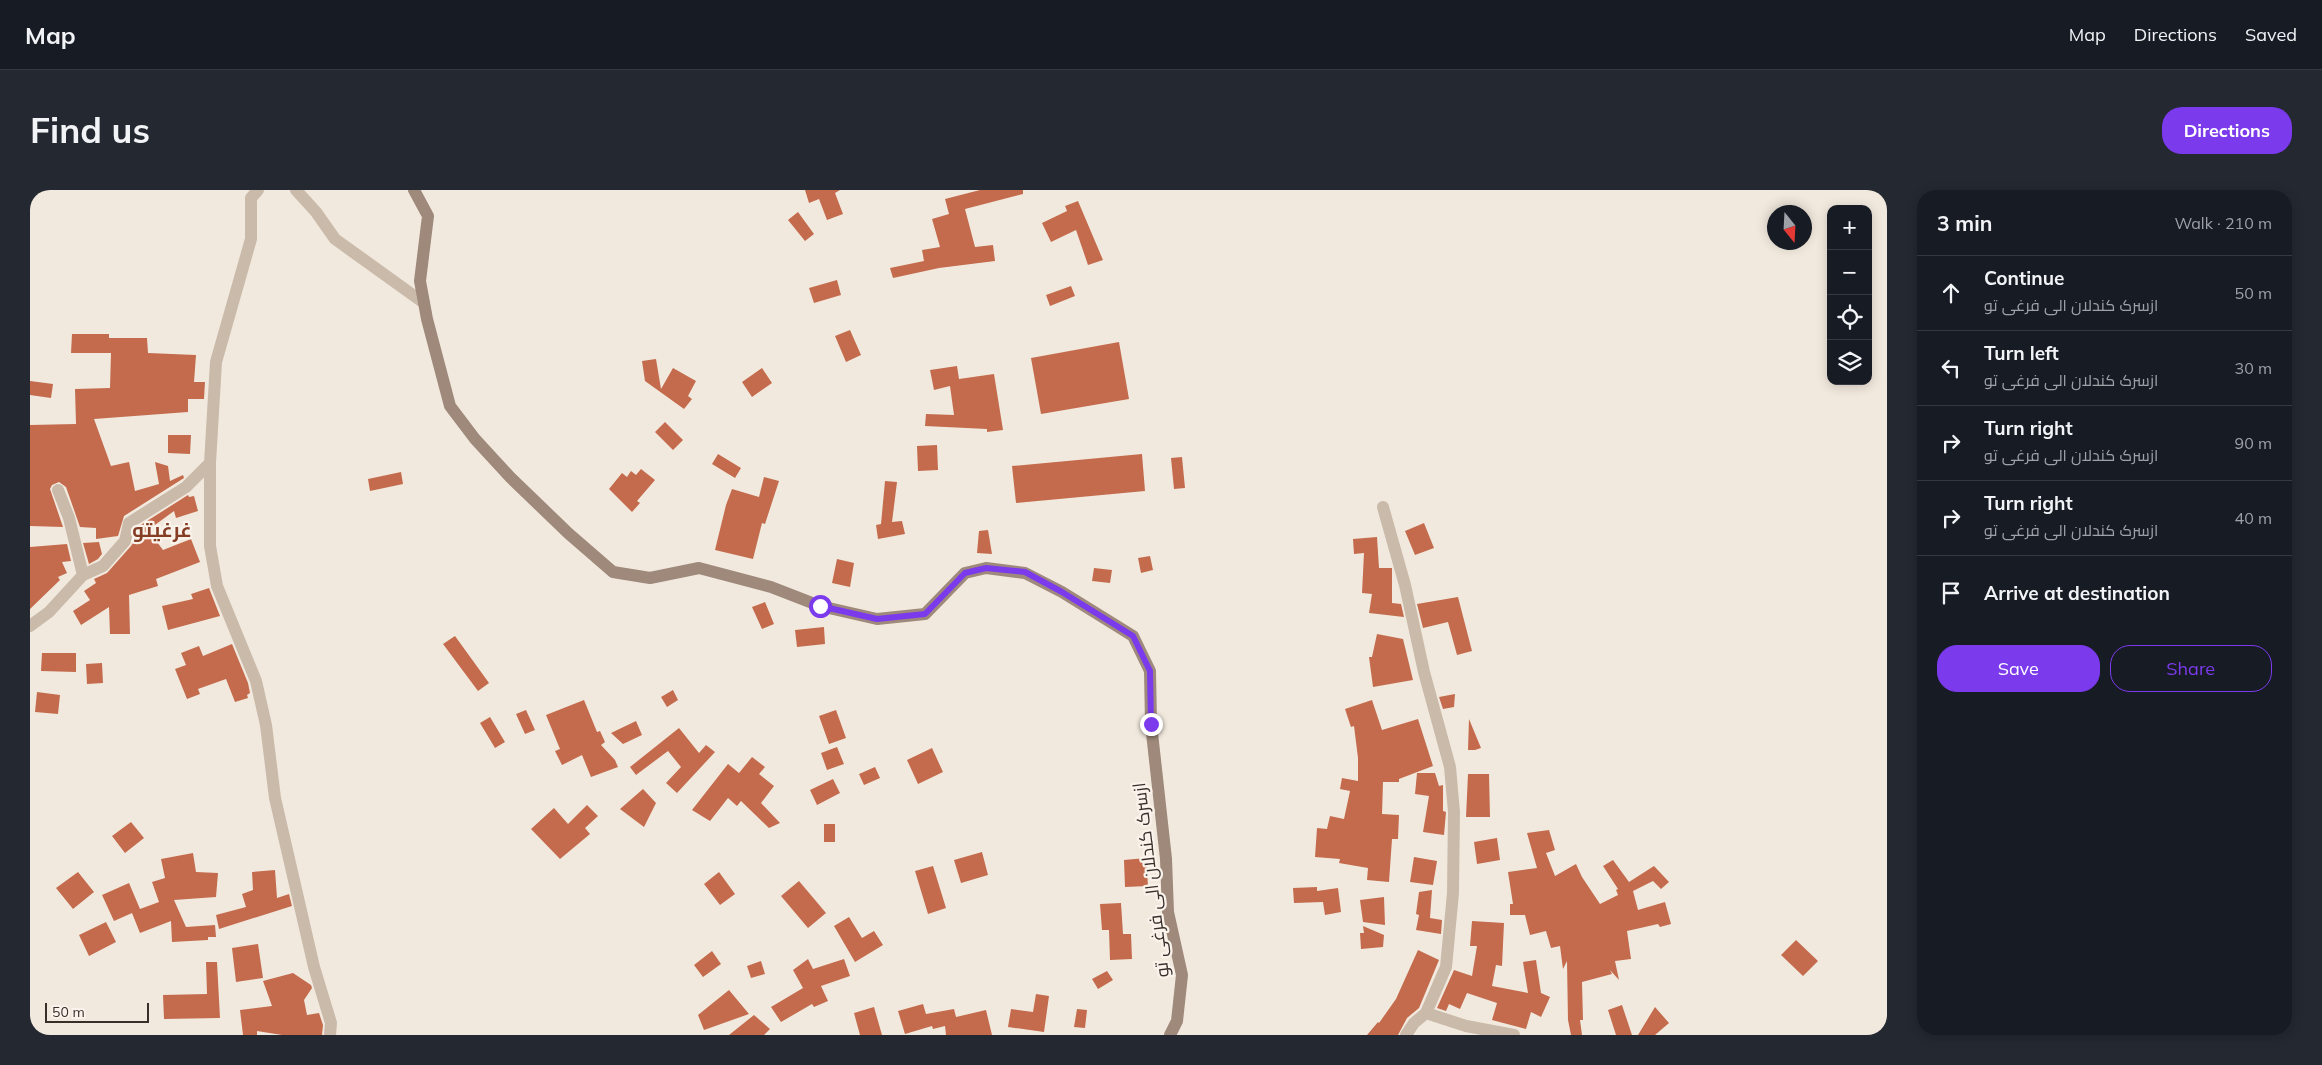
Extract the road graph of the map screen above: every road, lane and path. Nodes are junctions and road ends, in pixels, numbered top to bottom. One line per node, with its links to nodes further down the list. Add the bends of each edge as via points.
1 (258, 190): 5 (street, via 251,198 251,239 216,362)
2 (296, 190): 4 (street, via 335,239)
3 (414, 190): 4 (street, ازسرک کندلان الی فرغی تو, via 428,216 420,282)
4 (424, 303): 12 (street, ازسرک کندلان الی فرغی تو, via 450,406 510,477 613,572 650,578 699,568 820,606 877,619 925,614 965,573 986,568 1025,572 1133,636 1150,671 1151,724 1166,859 1168,912 1182,975 1177,1021)
5 (210, 463): 8 (street, via 186,487 129,523 126,541 103,566); 11 (street, via 210,546 217,586 256,681 266,725 275,798 314,967 331,1023)
6 (58, 490): 8 (street, via 70,518)
7 (1383, 507): 10 (street, via 1450,767 1454,812 1453,893 1446,967)
8 (83, 575): 9 (street, via 49,612)
9 (30, 626)
10 (1426, 1013): 13 (street); 14 (street, via 1466,1026)
11 (330, 1035)
12 (1170, 1035)
13 (1406, 1035)
14 (1514, 1035)

